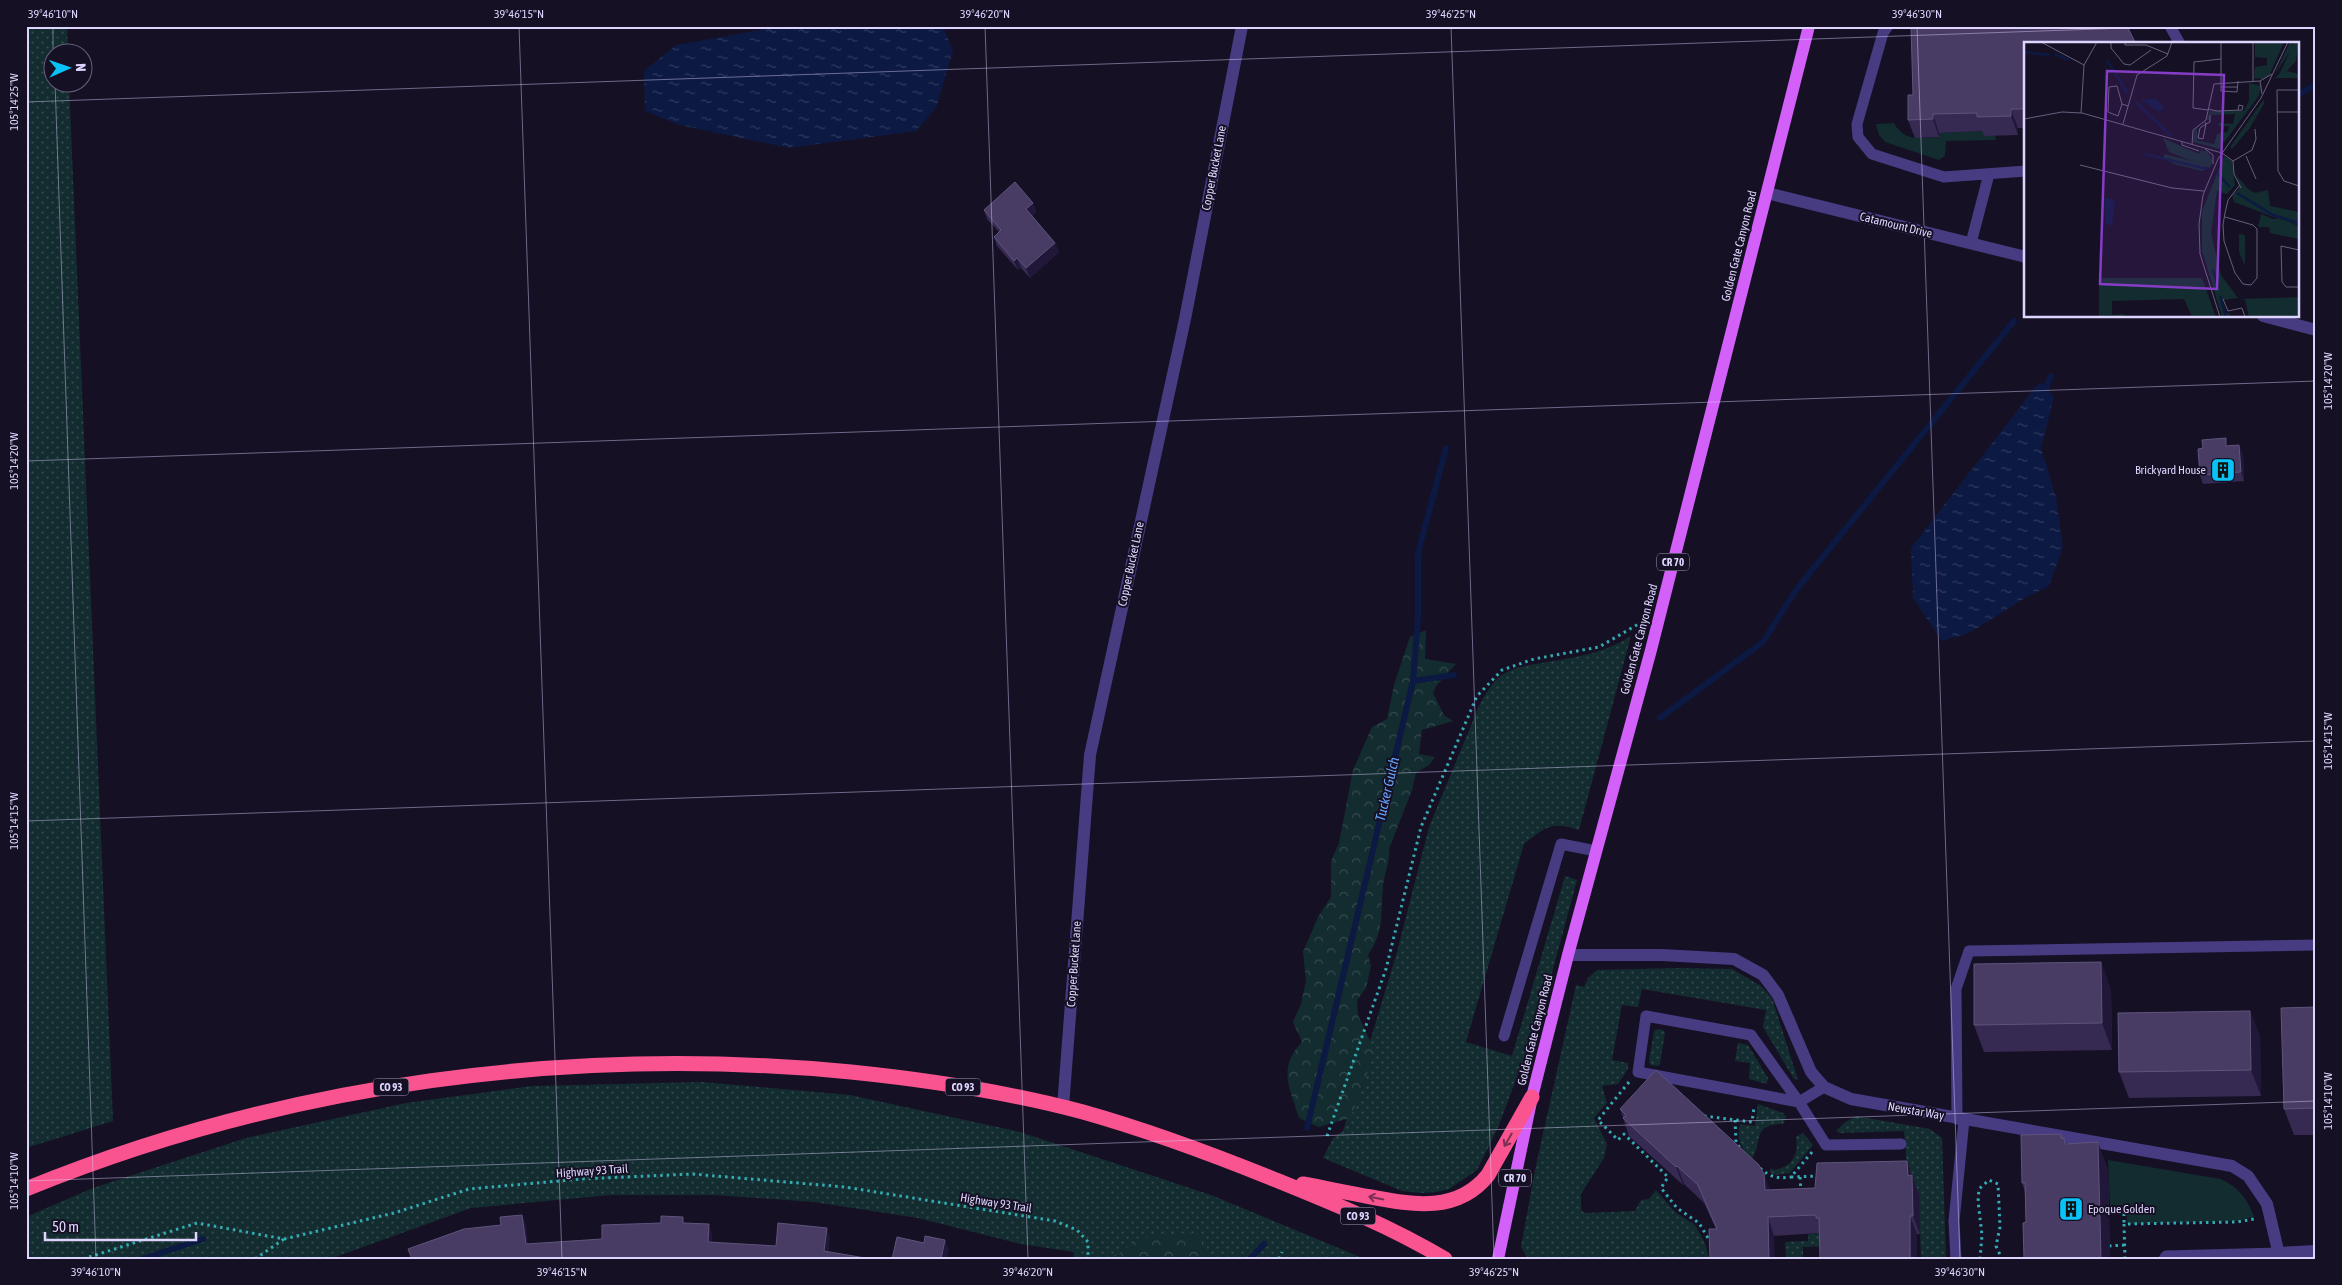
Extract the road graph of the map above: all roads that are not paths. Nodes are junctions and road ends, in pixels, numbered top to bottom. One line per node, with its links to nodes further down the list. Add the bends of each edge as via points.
1 (1242, 26): 20 (street, Copper Bucket Lane, via 1185,318 1090,755)
2 (1809, 26): 8 (main road, Golden Gate Canyon Road / CR 70)
3 (1888, 26): 7 (lane, via 1883,33 1857,124 1858,137 1872,154 1944,177)
4 (2170, 26): 5 (lane)
5 (2179, 42)
6 (2024, 171): 7 (lane)
7 (1989, 174): 9 (lane)
8 (1767, 193): 9 (street, Catamount Drive); 13 (main road, Golden Gate Canyon Road / CR 70)
9 (1971, 243): 10 (street, Catamount Drive)
10 (2024, 256)
11 (2271, 318): 12 (street)
12 (2316, 330)
13 (1596, 851): 15 (main road, Golden Gate Canyon Road / CR 70); 16 (lane, via 1561,844)
14 (2316, 945): 21 (lane, via 1970,951 1956,989)
15 (1568, 955): 17 (street, Newstar Way, via 1734,959 1763,975 1778,995 1811,1072); 18 (main road, Golden Gate Canyon Road / CR 70)
16 (1504, 1036)
17 (1824, 1087): 19 (lane); 21 (street, Newstar Way, via 1851,1100)
18 (1532, 1097): 23 (highway, one-way to 23, via 1482,1182 1462,1197 1436,1204 1408,1204); 29 (main road, Golden Gate Canyon Road / CR 70)
19 (1798, 1102): 19 (lane, via 1638,1072 1646,1016 1750,1035); 22 (lane, via 1826,1145)
20 (1063, 1107): 23 (highway, CO 93, via 1152,1133); 24 (highway, CO 93, via 963,1087 854,1072 770,1065 608,1064 438,1080 372,1090 234,1119 106,1159)
21 (1960, 1120): 26 (street, Newstar Way, via 2232,1166 2248,1176 2267,1204); 30 (lane, via 1954,1221)
22 (1901, 1144)
23 (1269, 1178): 28 (highway, CO 93, via 1420,1244)
24 (26, 1189)
25 (2316, 1251): 26 (street)
26 (2280, 1256): 27 (lane)
27 (2213, 1257): 31 (lane, via 2166,1256)
28 (1445, 1259)
29 (1498, 1259)
30 (1956, 1259)
31 (2164, 1259)

